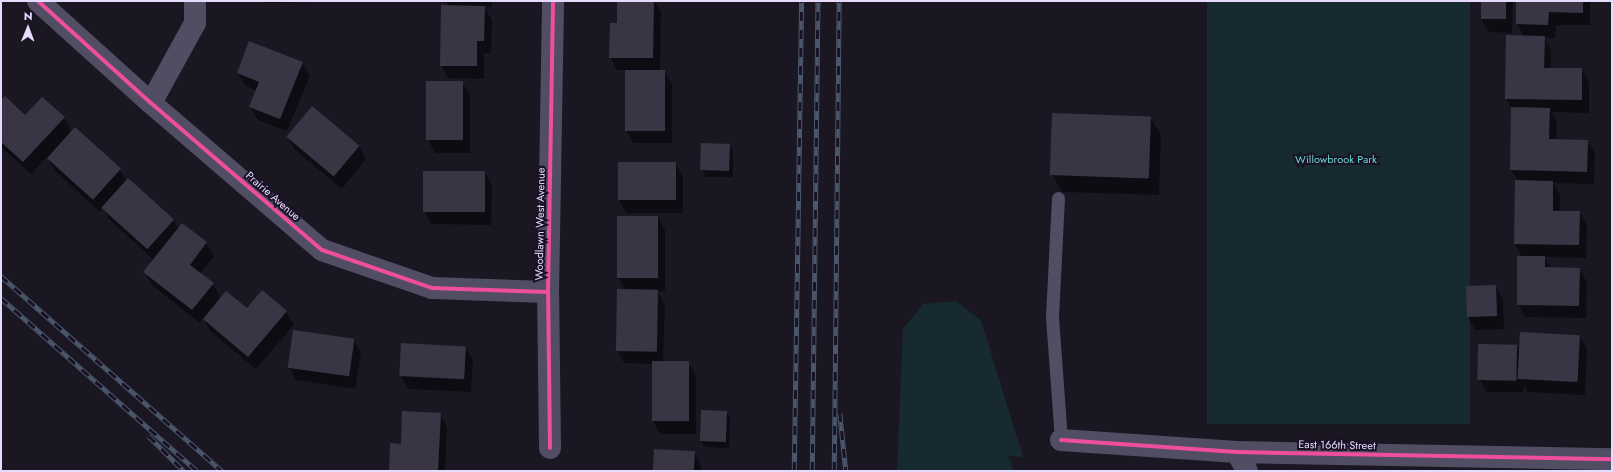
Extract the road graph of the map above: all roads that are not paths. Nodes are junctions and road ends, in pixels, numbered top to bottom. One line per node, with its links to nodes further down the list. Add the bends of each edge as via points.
1 (38, 1): 4 (street, Prairie Avenue)
2 (195, 1): 4 (street, via 195,23)
3 (553, 1): 6 (street, Woodlawn West Avenue)
4 (151, 103): 6 (street, Prairie Avenue, via 322,250 432,288)
5 (1058, 198): 7 (lane, via 1052,317)
6 (548, 292): 8 (street, Woodlawn West Avenue)
7 (1061, 440): 9 (street, East 166th Street)
8 (550, 448)
9 (1237, 452): 10 (street, East 166th Street); 11 (street)
10 (1612, 459)
11 (1247, 471)

